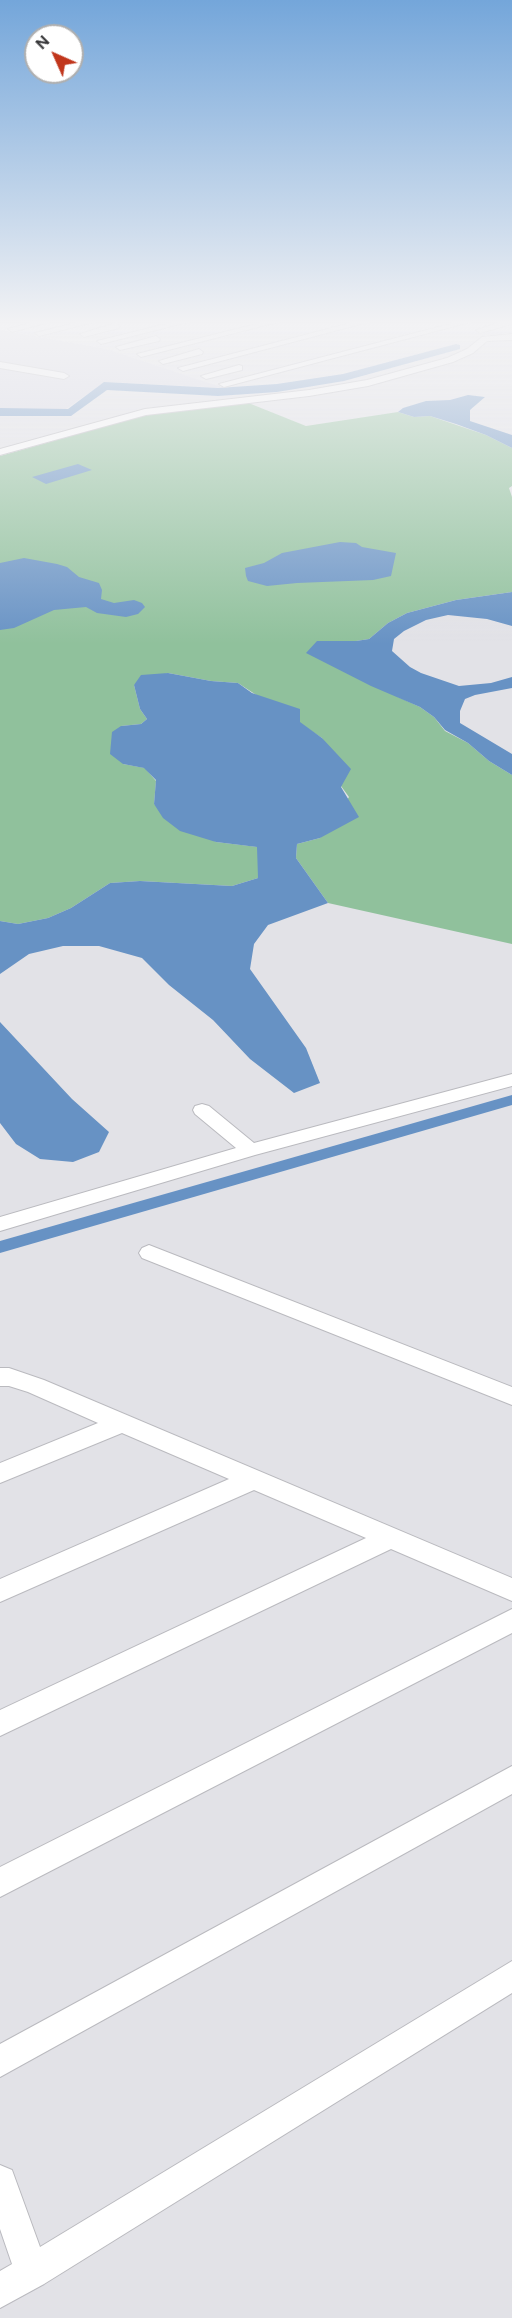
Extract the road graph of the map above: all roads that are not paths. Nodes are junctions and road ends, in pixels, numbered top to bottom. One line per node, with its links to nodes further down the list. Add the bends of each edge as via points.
1 (71, 428): 3 (street)
2 (86, 428): 4 (street)
3 (0, 447)
4 (0, 452)
5 (512, 1080): 7 (street)
6 (202, 1110): 7 (street)
7 (251, 1150): 8 (street)
8 (0, 1224)
9 (149, 1253): 11 (street)
10 (0, 1377): 12 (street, via 36,1386)
11 (512, 1396)
12 (121, 1423): 13 (street); 14 (street)
13 (0, 1473)
14 (252, 1480): 15 (street); 17 (street)
15 (391, 1538): 16 (street); 19 (street)
16 (512, 1590)
17 (0, 1591)
18 (512, 1620): 21 (street)
19 (0, 1723)
20 (512, 1779): 23 (street)
21 (0, 1882)
22 (512, 1976): 25 (street)
23 (0, 2061)
24 (0, 2182): 25 (street)
25 (32, 2272): 26 (street)
26 (0, 2291)

